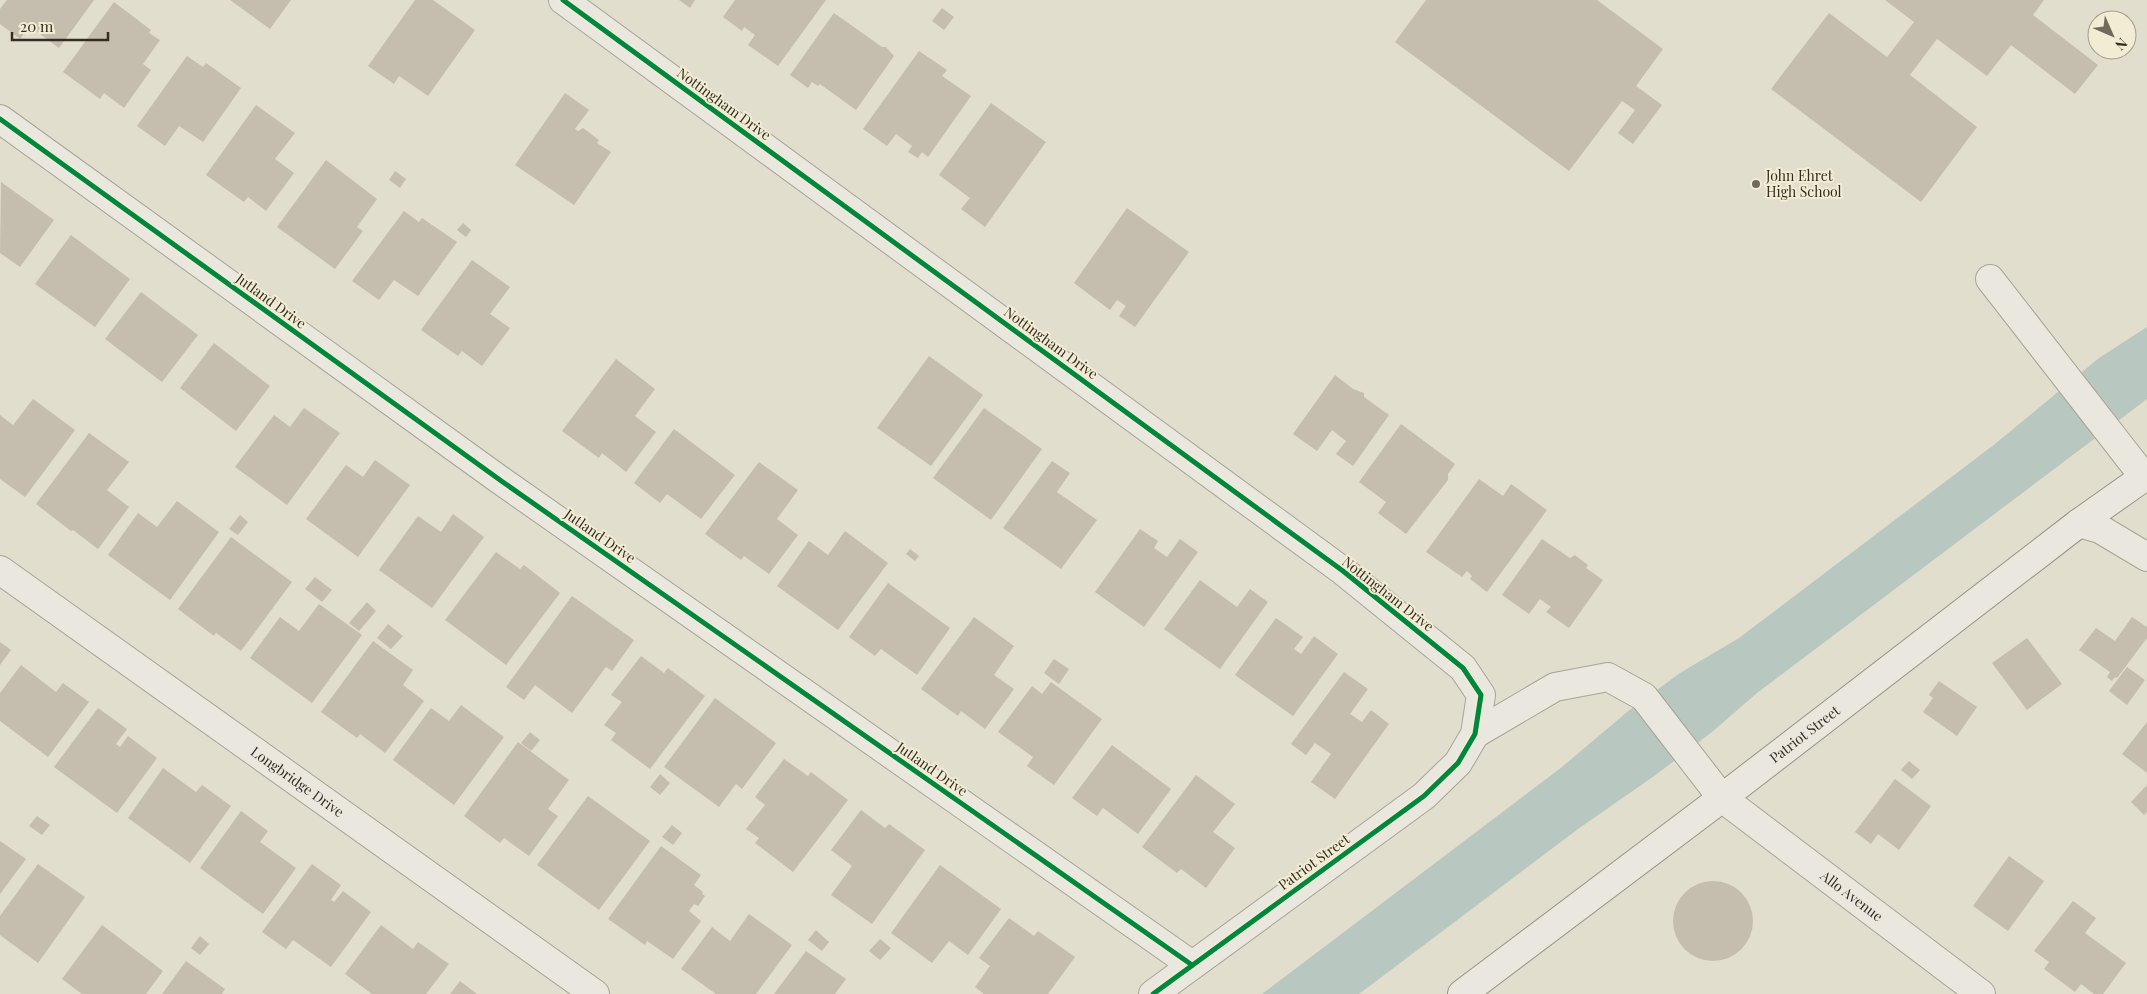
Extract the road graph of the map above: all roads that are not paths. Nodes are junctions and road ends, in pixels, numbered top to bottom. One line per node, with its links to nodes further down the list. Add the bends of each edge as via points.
1 (563, 0): 8 (street, Nottingham Drive, via 1342,571 1463,668 1481,695)
2 (0, 119): 10 (street, Jutland Drive, via 492,474)
3 (1990, 279): 4 (street)
4 (2146, 476): 5 (street, Patriot Street)
5 (2079, 523): 6 (street, via 2100,529); 9 (street, Patriot Street)
6 (2147, 557)
7 (0, 570): 11 (street, Longbridge Drive)
8 (1475, 734): 9 (street, Allo Avenue, via 1555,687 1608,677 1644,697); 10 (street, Patriot Street, via 1458,763 1424,796)
9 (1722, 798): 13 (street, Patriot Street); 14 (street, Allo Avenue)
10 (1192, 965): 12 (street, Patriot Street)
11 (594, 994)
12 (1153, 994)
13 (1462, 994)
14 (1981, 994)

